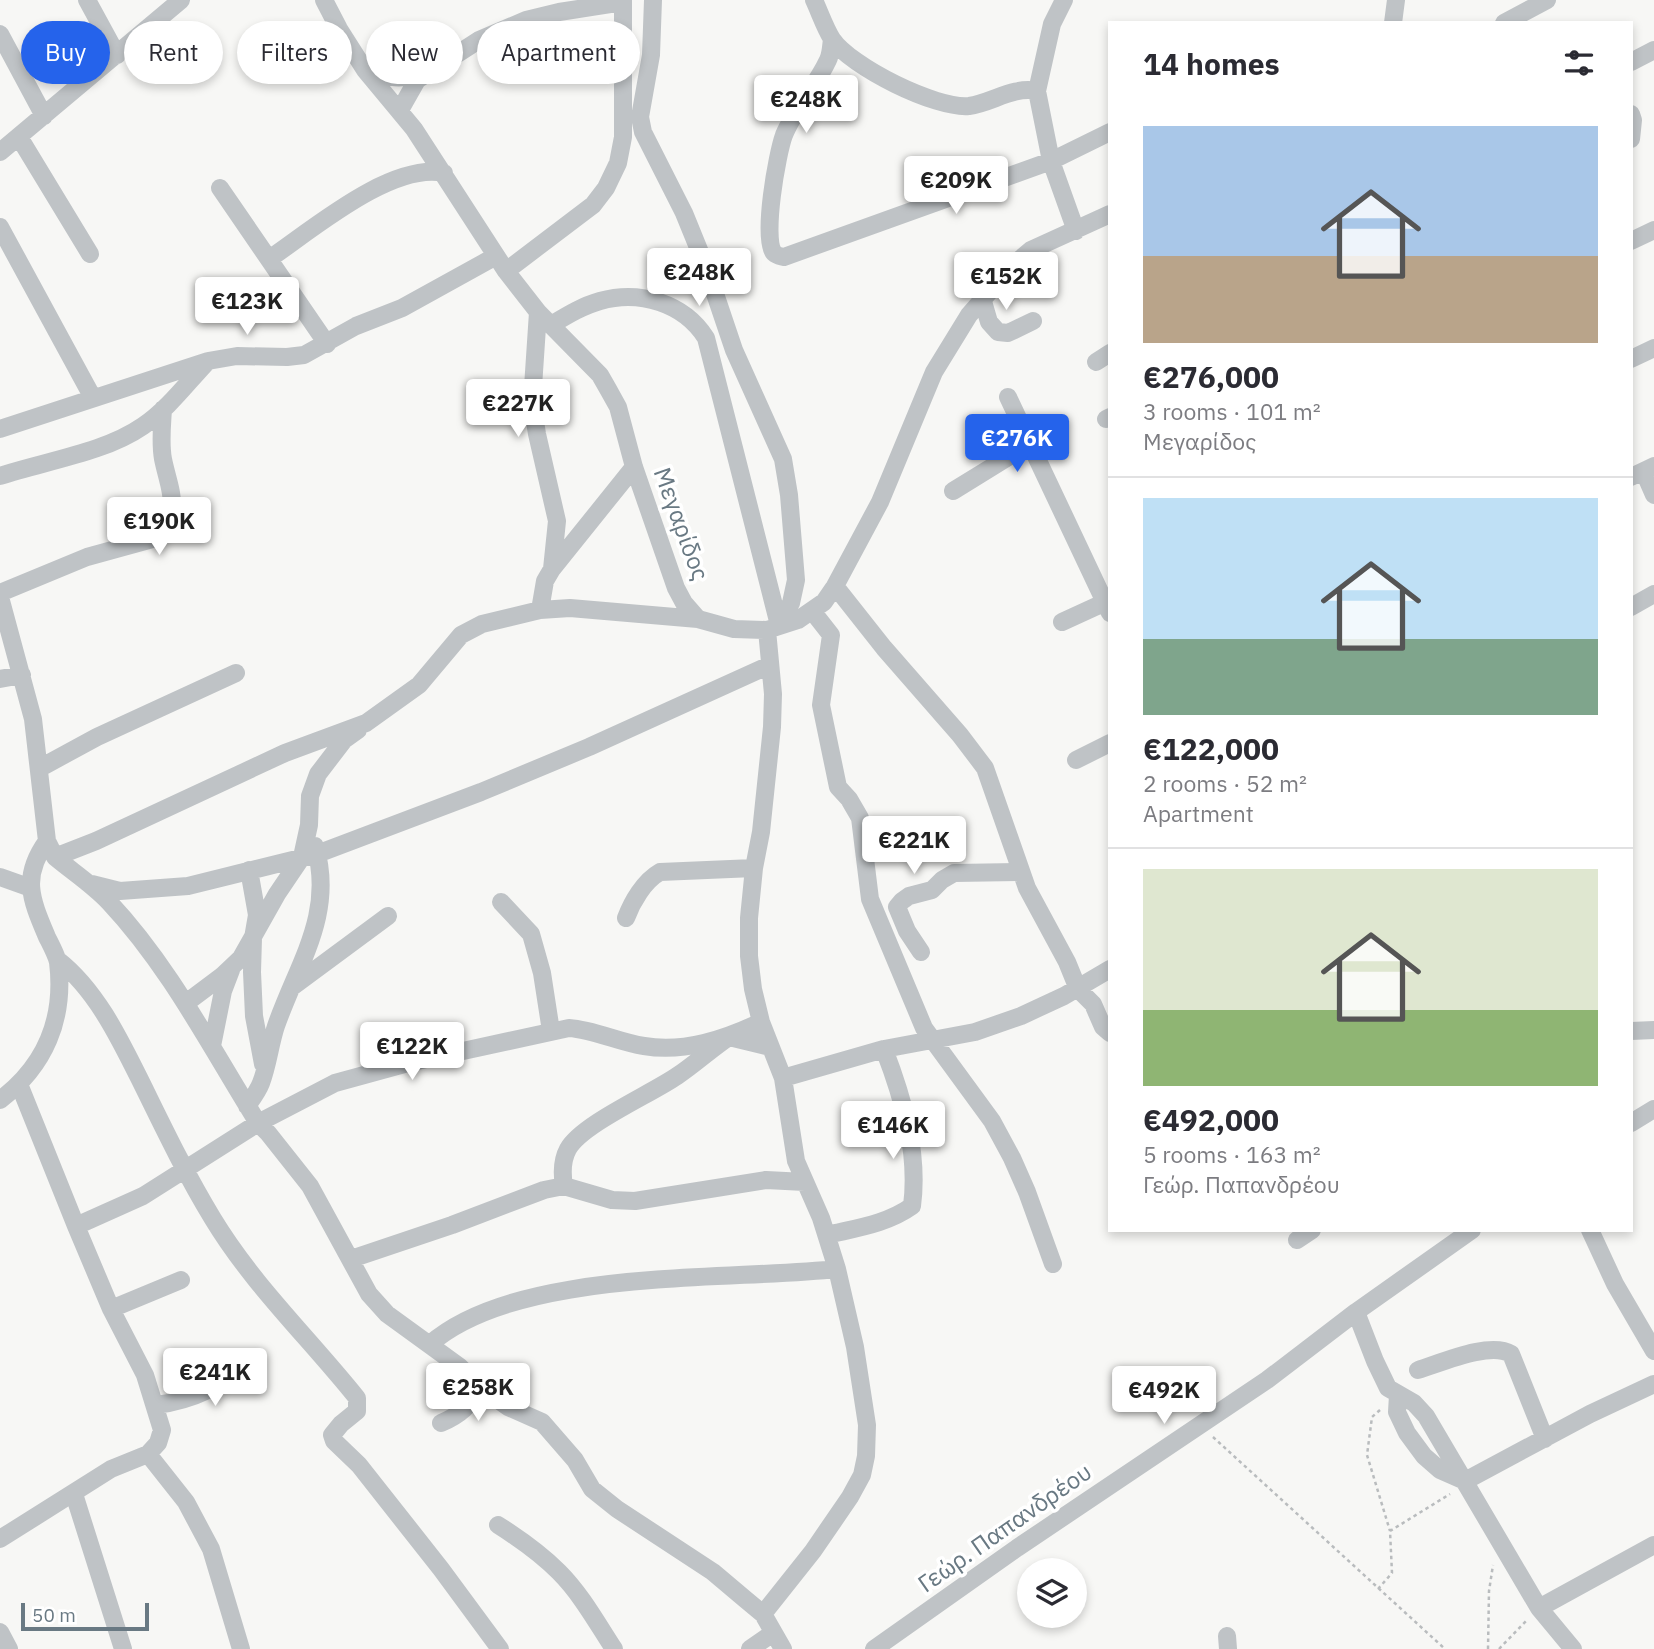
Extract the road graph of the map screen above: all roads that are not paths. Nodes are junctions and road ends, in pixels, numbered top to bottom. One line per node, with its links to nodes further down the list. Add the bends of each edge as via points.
1 (87, 0): 16 (street)
2 (181, 0): 16 (street)
3 (324, 0): 18 (street, Μεγαρίδος)
4 (653, 0): 65 (street, via 651,55 640,117 643,132 684,213 734,350 783,459 796,580 791,603)
5 (814, 0): 13 (street)
6 (1064, 0): 20 (street, via 1052,24)
7 (1396, 0): 10 (street)
8 (1547, 0): 11 (street)
9 (623, 1): 14 (street, via 526,20); 36 (street, via 623,137 618,163 593,205)
10 (1393, 21)
11 (1508, 21)
12 (0, 34): 22 (street)
13 (832, 39): 20 (street, via 855,62 955,106); 26 (street, via 829,59 783,136 770,209 770,243 778,256)
14 (463, 50)
15 (1654, 50): 17 (street)
16 (117, 55): 22 (street)
17 (1633, 61)
18 (365, 70): 21 (street, Μεγαρίδος)
19 (415, 84): 21 (street)
20 (1037, 91): 26 (street)
21 (400, 110): 27 (street, Μεγαρίδος)
22 (44, 116): 24 (street)
23 (1108, 133): 26 (street)
24 (19, 137): 25 (street); 34 (street)
25 (0, 152)
26 (1051, 162): 32 (street)
27 (444, 173): 35 (street, via 420,172 385,182); 36 (street, Μεγαρίδος)
28 (220, 188): 35 (street)
29 (1108, 215): 32 (street, Μεγαρίδος)
30 (0, 226): 45 (street)
31 (1654, 230): 33 (street)
32 (1076, 231): 37 (street, Μεγαρίδος, via 1031,250)
33 (1633, 240)
34 (90, 254)
35 (269, 259): 40 (street)
36 (501, 263): 38 (street, Μεγαρίδος); 40 (street, via 356,326)
37 (982, 298): 39 (street, via 989,322 998,332 1008,333); 56 (street, Μεγαρίδος, via 934,372 880,502)
38 (545, 319): 50 (street, Μεγαρίδος, via 600,375 618,407); 55 (street, via 533,402 557,521); 65 (street, via 601,301 634,297 658,301 696,322 706,338)
39 (1033, 321)
40 (327, 344): 43 (street, via 304,355)
41 (1654, 348): 42 (street)
42 (1633, 358)
43 (208, 361): 45 (street); 46 (street)
44 (1008, 397): 49 (street)
45 (93, 398): 48 (street)
46 (163, 409): 52 (street, via 143,426 106,444); 58 (street, via 163,458 173,498 169,520 156,538 87,557)
47 (1057, 424): 49 (street)
48 (0, 429)
49 (1031, 443): 53 (street); 59 (street)
50 (634, 467): 55 (street); 63 (street, Μεγαρίδος, via 676,588)
51 (1643, 472): 54 (street)
52 (0, 476)
53 (953, 491)
54 (1654, 495)
55 (552, 569): 61 (street)
56 (835, 586): 62 (street, Μεγαρίδος); 78 (street, via 985,768)
57 (1654, 594): 60 (street)
58 (0, 595): 68 (street)
59 (1108, 605): 64 (street)
60 (1633, 606)
61 (540, 610): 63 (street, via 601,609); 70 (street, via 482,624 461,635 419,685)
62 (813, 612): 65 (street, Μεγαρίδος); 99 (street, via 831,635 821,705 838,787 860,818 870,899 917,1014)
63 (698, 619): 65 (street, Μεγαρίδος, via 734,629)
64 (1062, 622)
65 (773, 627): 66 (street)
66 (770, 665): 75 (street, via 517,777); 76 (street, via 771,739)
67 (236, 673): 73 (street)
68 (22, 675): 69 (street); 73 (street)
69 (0, 679)
70 (366, 723): 74 (street, via 285,753 96,841); 75 (street, via 344,740 318,774 310,796)
71 (1108, 744): 72 (street)
72 (1076, 760)
73 (40, 768): 74 (street)
74 (51, 849): 80 (street); 81 (street, via 35,858)
75 (309, 856): 77 (street); 85 (street, via 277,894); 90 (street, via 322,890 320,908)
76 (754, 868): 84 (street, via 660,872 631,905); 93 (street, via 749,956)
77 (249, 870): 80 (street, via 188,886 151,889 120,891); 85 (street, via 257,915)
78 (1020, 872): 86 (street, via 954,873 932,890 902,901 897,907 899,915); 91 (street)
79 (0, 877): 81 (street)
80 (87, 883): 92 (street, via 136,933)
81 (31, 888): 87 (street)
82 (501, 902): 95 (street, via 531,934)
83 (388, 916): 90 (street)
84 (626, 918)
85 (253, 938): 88 (street); 103 (street, via 254,1017)
86 (921, 952)
87 (58, 960): 105 (street, via 56,1008 48,1045 35,1068); 110 (street, via 83,984 113,1028)
88 (232, 967): 92 (street); 100 (street)
89 (1108, 970): 91 (street)
90 (291, 988): 103 (street)
91 (1078, 989): 96 (street, via 1093,1003); 99 (street, via 975,1032)
92 (186, 1003): 100 (street)
93 (761, 1022): 98 (street); 101 (street)
94 (1654, 1030): 97 (street)
95 (551, 1031): 98 (street, via 586,1029 642,1046 669,1048); 109 (street, via 335,1083)
96 (1108, 1031)
97 (1633, 1031)
98 (729, 1037): 101 (street); 112 (street, via 678,1075 581,1135 565,1158)
99 (933, 1039): 102 (street); 118 (street, via 992,1121 1012,1158)
100 (212, 1045): 106 (street)
101 (770, 1047): 104 (street)
102 (884, 1049): 104 (street); 116 (street, via 908,1126 915,1185 912,1206 875,1223)
103 (264, 1071): 106 (street)
104 (783, 1078): 111 (street, via 796,1161)
105 (8, 1089): 113 (street)
106 (247, 1106): 109 (street)
107 (1654, 1109): 108 (street)
108 (1633, 1122)
109 (258, 1123): 110 (street); 117 (street, via 310,1186)
110 (185, 1170): 113 (street, via 143,1196); 147 (street, via 234,1251 356,1398 357,1411 332,1435 334,1441 359,1465)
111 (805, 1182): 112 (street, via 766,1180 635,1201 612,1200); 116 (street)
112 (564, 1186): 117 (street)
113 (76, 1226): 121 (street)
114 (1469, 1232): 122 (street, Γεώρ. Παπανδρέου)
115 (1591, 1232): 123 (street, via 1615,1284)
116 (827, 1235): 119 (street)
117 (351, 1259): 124 (street, via 369,1294 387,1314)
118 (1053, 1265)
119 (837, 1269): 124 (street, via 631,1282 562,1292 488,1310 447,1329); 141 (street, via 867,1425 862,1475 813,1551)
120 (181, 1280): 121 (street)
121 (111, 1309): 131 (street)
122 (1356, 1312): 130 (street, via 1383,1379); 151 (street, Γεώρ. Παπανδρέου, via 1267,1380)
123 (1648, 1329): 125 (street)
124 (430, 1344): 129 (street)
125 (1654, 1351)
126 (257, 1361): 131 (street, via 191,1399)
127 (1418, 1370): 133 (street, via 1478,1352 1505,1350 1511,1354)
128 (1654, 1384): 133 (street)
129 (480, 1387): 132 (street, via 460,1414); 141 (street, via 508,1407 542,1422 575,1460 592,1489 713,1572)
130 (1398, 1395): 135 (street, via 1415,1403 1426,1416); 135 (street, via 1397,1412 1424,1456 1440,1470)
131 (156, 1405): 134 (street, via 162,1430)
132 (442, 1423)
133 (1545, 1439): 135 (street)
134 (149, 1454): 136 (street, via 111,1469); 146 (street, via 186,1502 211,1549)
135 (1465, 1481): 140 (street)
136 (74, 1494): 138 (street); 145 (street)
137 (498, 1525): 148 (street, via 560,1573)
138 (0, 1539)
139 (1654, 1545): 140 (street)
140 (1539, 1608): 152 (street)
141 (762, 1614): 143 (street)
142 (0, 1632): 144 (street)
143 (773, 1633): 149 (street); 150 (street)
144 (9, 1649)
145 (123, 1649)
146 (241, 1649)
147 (499, 1649)
148 (614, 1649)
149 (750, 1649)
150 (783, 1649)
151 (874, 1649)
152 (1573, 1649)

